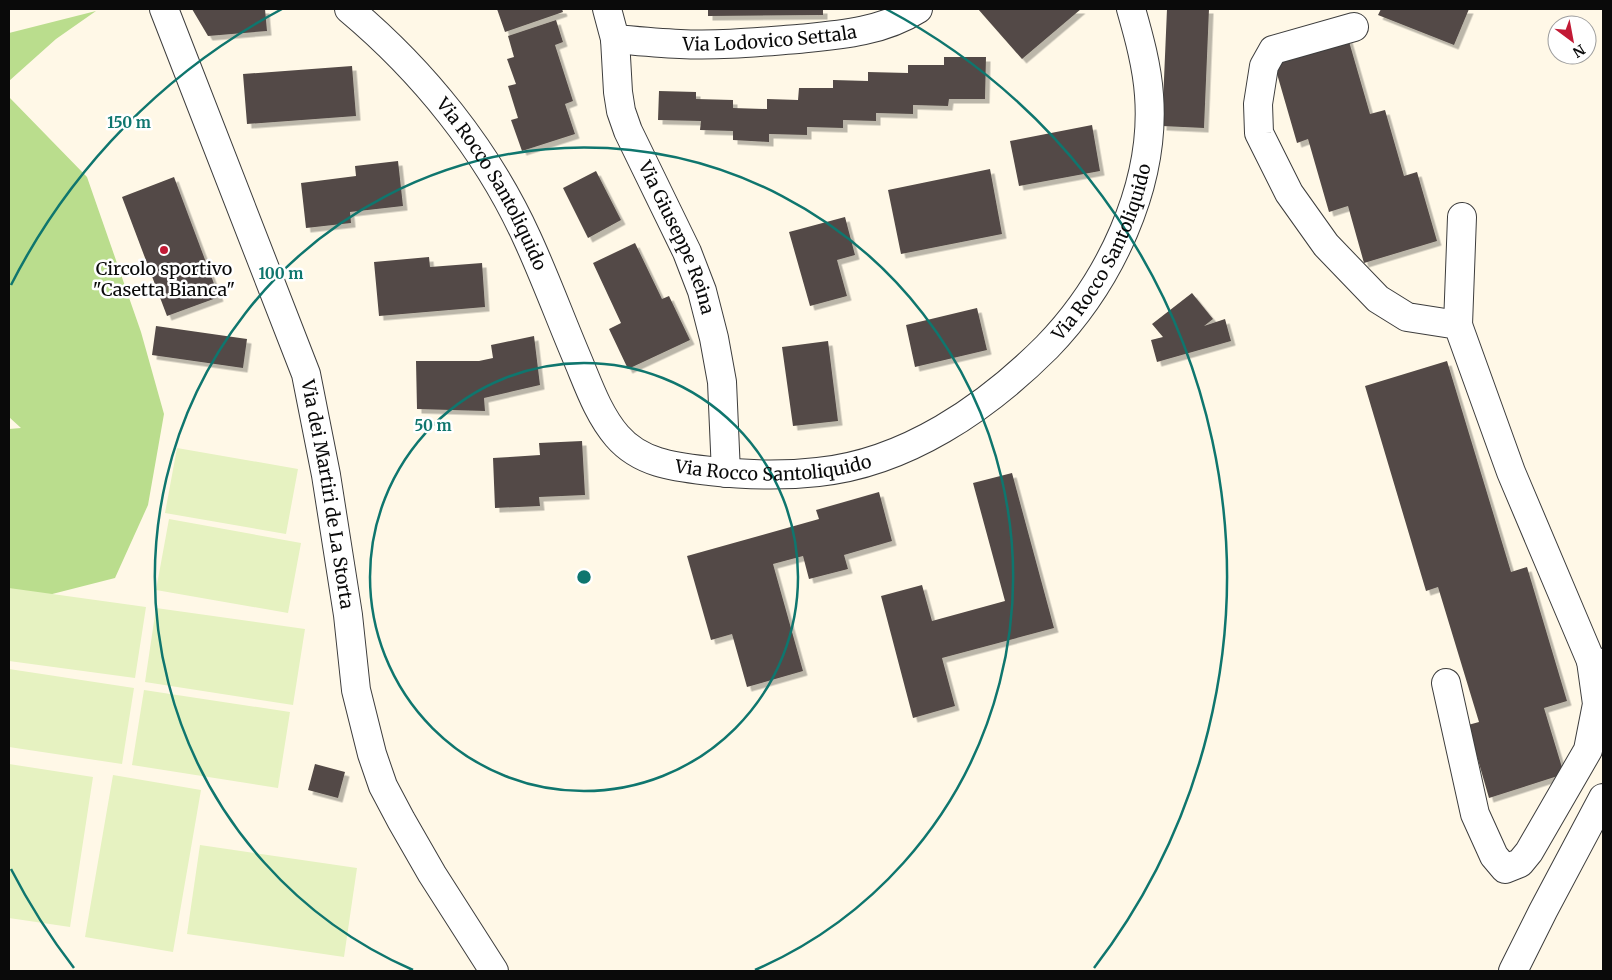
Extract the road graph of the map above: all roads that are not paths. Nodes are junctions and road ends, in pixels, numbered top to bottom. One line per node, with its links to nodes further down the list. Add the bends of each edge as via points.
1 (164, 9): 14 (street, Via dei Martiri de La Storta, via 306,374 326,475 356,690 372,754 383,786 401,820)
2 (350, 9): 10 (street, Via Rocco Santoliquido, via 402,58 435,95 485,162 527,238 586,381 617,436 636,453 658,463)
3 (607, 9): 7 (street, Via Giuseppe Reina)
4 (918, 9): 7 (street, Via Lodovico Settala, via 875,28 821,37 680,44)
5 (1131, 9): 10 (street, Via Rocco Santoliquido, via 1142,49 1149,95 1144,166 1129,217 1117,243 1092,289 1062,330 1027,365 974,409 889,454 852,466 818,472)
6 (1354, 27): 9 (street, via 1273,50 1264,66 1258,104 1259,133 1289,194 1326,245 1378,299 1407,317)
7 (615, 39): 10 (street, Via Giuseppe Reina, via 620,111 687,252 702,291 722,382)
8 (1462, 217): 9 (street)
9 (1458, 325): 11 (street, via 1511,472)
10 (726, 472)
11 (1597, 662): 12 (street, via 1597,704 1588,750 1529,852 1520,863 1505,869 1494,856 1475,814)
12 (1446, 683)
13 (1603, 798): 15 (street)
14 (494, 971)
15 (1513, 971)

